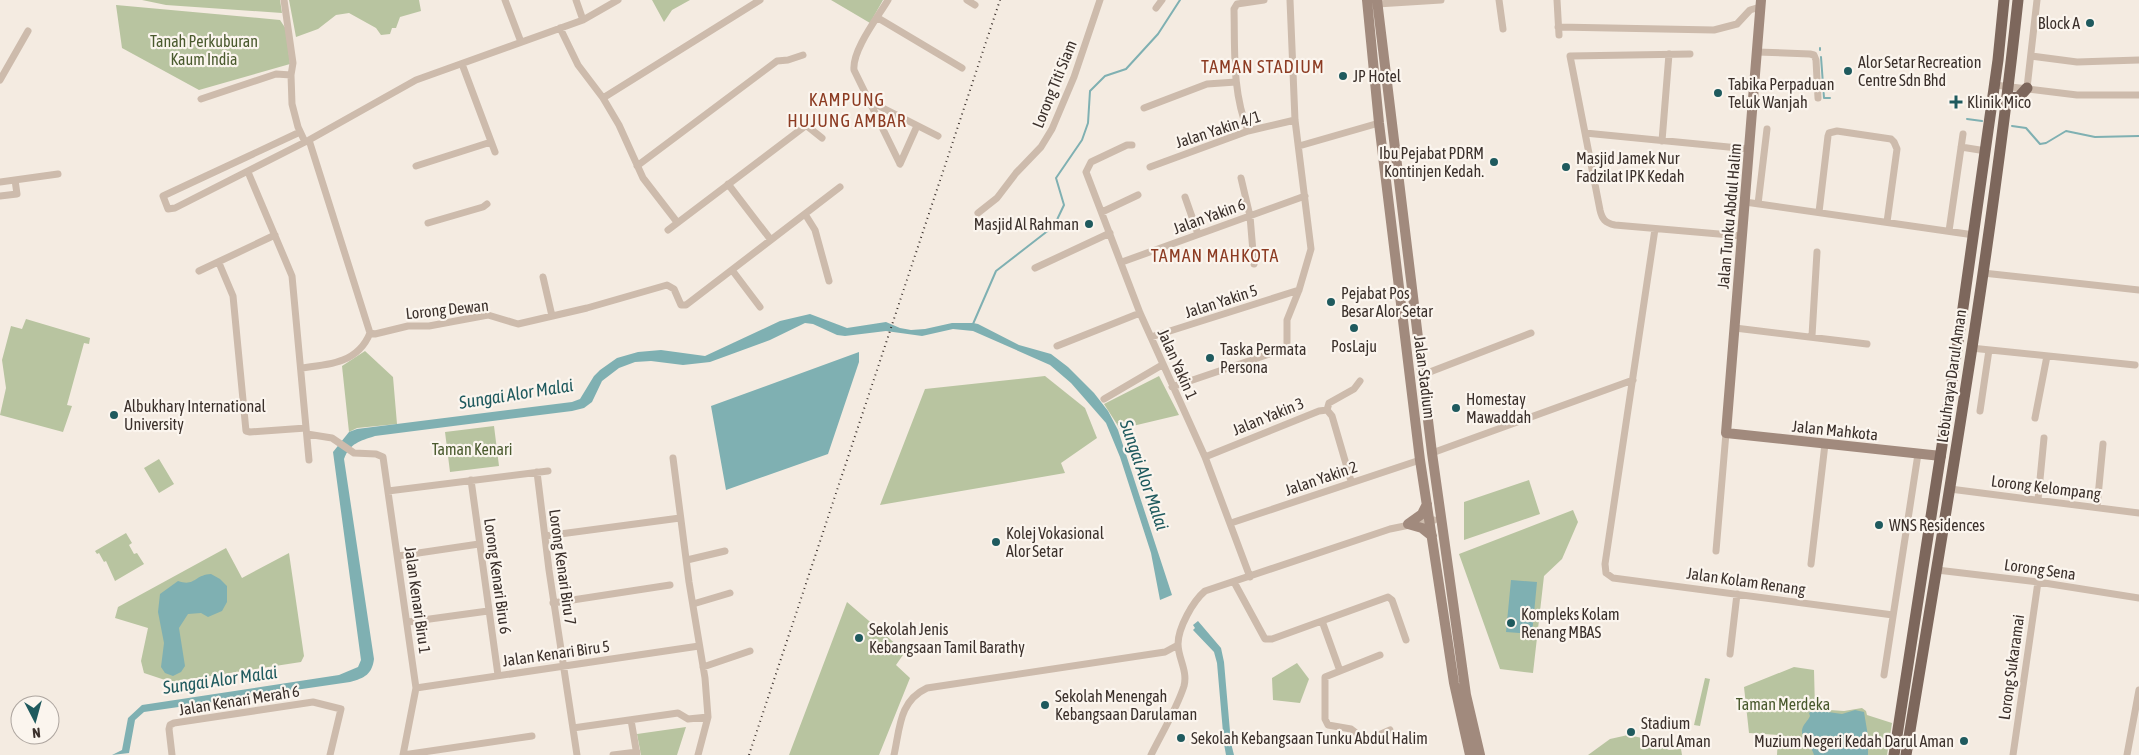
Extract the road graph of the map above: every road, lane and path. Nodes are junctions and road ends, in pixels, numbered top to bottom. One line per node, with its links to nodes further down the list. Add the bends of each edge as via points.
1 (284, 0): 40 (street, via 293,63)
2 (505, 0): 31 (street)
3 (576, 0): 25 (street)
4 (618, 0): 25 (street)
5 (760, 0): 47 (street)
6 (888, 0): 24 (street)
7 (967, 0): 22 (street)
8 (1100, 0): 90 (street, Lorong Titi Siam, via 1052,129 1041,147 997,198)
9 (1162, 0): 23 (street)
10 (1264, 0): 42 (street, via 1237,4 1234,9)
11 (1290, 0): 52 (street)
12 (1367, 0): 53 (main road, Jalan Stadium)
13 (1440, 0): 19 (street)
14 (1499, 0): 28 (street)
15 (1557, 0): 26 (street)
16 (2002, 0): 43 (main road, Lebuhraya Darul Aman)
17 (2018, 0): 45 (main road, Lebuhraya Darul Aman)
18 (2037, 0): 36 (street)
19 (1392, 1): 20 (street)
20 (1377, 2): 133 (main road, Jalan Stadium)
21 (1761, 4): 26 (street, via 1731,26 1694,30); 32 (main road, Jalan Tunku Abdul Halim)
22 (975, 5)
23 (1156, 8)
24 (878, 18): 39 (street); 50 (street, via 854,64)
25 (583, 20): 27 (street)
26 (1558, 26): 30 (street)
27 (560, 28): 31 (street); 47 (street, via 578,65)
28 (1502, 29)
29 (28, 31): 41 (street)
30 (1559, 35)
31 (521, 42): 38 (street)
32 (1757, 52): 48 (street, via 1814,56); 68 (main road, Jalan Tunku Abdul Halim)
33 (803, 54): 72 (street, via 777,62)
34 (1669, 54): 35 (street); 58 (street, via 1570,56); 63 (street)
35 (1690, 54)
36 (2031, 56): 37 (street, via 2077,62); 44 (street)
37 (2139, 60)
38 (462, 64): 62 (street, via 416,80); 64 (street)
39 (962, 68)
40 (290, 74): 49 (street, via 276,74); 57 (street, via 292,104)
41 (0, 80)
42 (1236, 82): 51 (street, via 1207,84); 56 (street, via 1239,106)
43 (1995, 85): 45 (street); 69 (main road, Lebuhraya Darul Aman)
44 (2027, 88): 45 (main road, via 2019,97); 46 (street, via 2077,96)
45 (2008, 92): 112 (main road, Lebuhraya Darul Aman)
46 (2139, 95)
47 (603, 98): 72 (street, via 620,125)
48 (1818, 98)
49 (201, 99)
50 (869, 101): 54 (street); 54 (street, via 900,164)
51 (1144, 108)
52 (1296, 120): 56 (street, Jalan Yakin 4/1); 66 (street)
53 (1379, 123): 66 (street); 152 (main road, Jalan Stadium)
54 (917, 126): 60 (street)
55 (1767, 129): 87 (street)
56 (1248, 131): 73 (street, Jalan Yakin 4/1)
57 (300, 132): 62 (street); 74 (street, via 163,196 168,209 173,209)
58 (1584, 133): 63 (street); 96 (street, via 1603,219 1615,225)
59 (1963, 134): 67 (street)
60 (938, 136)
61 (822, 138): 79 (street, via 805,126)
62 (307, 141): 74 (street); 121 (street)
63 (1662, 141): 68 (street)
64 (491, 142): 70 (street); 71 (street)
65 (1132, 145): 88 (street, Jalan Yakin 1, via 1091,162 1086,172)
66 (1299, 146): 83 (street)
67 (1961, 147): 69 (street); 98 (street)
68 (1749, 149): 85 (main road, Jalan Tunku Abdul Halim)
69 (1986, 151): 102 (main road, Lebuhraya Darul Aman)
70 (495, 152)
71 (416, 166)
72 (637, 166): 93 (street)
73 (1150, 167)
74 (248, 172): 101 (street)
75 (58, 174): 77 (street)
76 (1241, 178): 92 (street)
77 (15, 180): 78 (street); 82 (street, via 17,194)
78 (0, 182)
79 (728, 184): 93 (street); 104 (street)
80 (840, 187): 91 (street)
81 (1138, 195): 88 (street)
82 (0, 196)
83 (1305, 196): 92 (street, Jalan Yakin 6); 115 (street, via 1310,256)
84 (1185, 197): 100 (street)
85 (1745, 202): 87 (street); 103 (main road, Jalan Tunku Abdul Halim)
86 (487, 204): 95 (street)
87 (1758, 204): 89 (street)
88 (1102, 212): 99 (street, Jalan Yakin 1)
89 (1818, 212): 94 (street); 94 (street, via 1828,136 1837,131 1894,142 1897,149)
90 (978, 213)
91 (805, 214): 104 (street); 114 (street, via 815,230)
92 (1250, 216): 100 (street, Jalan Yakin 6); 108 (street)
93 (677, 222): 97 (street)
94 (1887, 222): 98 (street)
95 (428, 223)
96 (1655, 228): 103 (street); 134 (street)
97 (668, 230)
98 (1949, 231): 102 (street)
99 (1110, 233): 106 (street, Jalan Yakin 1); 109 (street)
100 (1198, 234): 106 (street, Jalan Yakin 6)
101 (276, 235): 107 (street); 132 (street, via 292,276)
102 (1974, 235): 149 (main road, Lebuhraya Darul Aman)
103 (1742, 236): 120 (main road, Jalan Tunku Abdul Halim)
104 (771, 240): 110 (street)
105 (1817, 252): 123 (street)
106 (1122, 262): 118 (street, Jalan Yakin 1)
107 (219, 263): 111 (street); 141 (street, via 233,296 246,431)
108 (1254, 264)
109 (1035, 268)
110 (732, 270): 117 (street); 119 (street, Lorong Dewan, via 683,306 674,289 667,285)
111 (199, 271)
112 (1982, 273): 116 (street); 127 (main road, Lebuhraya Darul Aman)
113 (543, 277): 119 (street)
114 (829, 281)
115 (1299, 290): 124 (street, Jalan Yakin 5); 136 (street, via 1287,320 1288,342 1284,349)
116 (2139, 290)
117 (760, 307)
118 (1140, 313): 124 (street, Jalan Yakin 1); 126 (street)
119 (552, 316): 121 (street, Lorong Dewan, via 514,324 488,315)
120 (1735, 328): 123 (street); 142 (main road, Jalan Tunku Abdul Halim)
121 (370, 333): 132 (street, via 360,350 345,360)
122 (1531, 333): 133 (street)
123 (1812, 336): 125 (street)
124 (1151, 337): 130 (street, Jalan Yakin 1)
125 (1867, 344)
126 (1057, 346)
127 (1971, 348): 128 (street); 157 (main road, Lebuhraya Darul Aman)
128 (1989, 350): 129 (street); 139 (street)
129 (2047, 356): 131 (street); 140 (street)
130 (1162, 365): 136 (street, Jalan Yakin 1); 137 (street)
131 (2135, 365)
132 (301, 368): 141 (street)
133 (1422, 374): 146 (main road, Jalan Stadium)
134 (1633, 380): 146 (street); 182 (street, Jalan Kolam Renang, via 1606,573 1613,578)
135 (1360, 381): 138 (street, via 1354,389 1329,403)
136 (1172, 387): 148 (street, Jalan Yakin 1)
137 (1104, 399)
138 (1327, 410): 148 (street, Jalan Yakin 3); 156 (street, Jalan Yakin 3, via 1332,416)
139 (1980, 411)
140 (2035, 418)
141 (307, 431): 151 (street); 158 (street, Jalan Kenari Biru 1, via 332,438 351,451 383,457)
142 (1726, 433): 144 (main road, Jalan Mahkota); 172 (street)
143 (2044, 438): 159 (street)
144 (1825, 444): 147 (main road, Jalan Mahkota); 175 (street)
145 (2103, 444): 161 (street)
146 (1432, 453): 164 (main road, Jalan Stadium)
147 (1918, 454): 149 (main road, Jalan Mahkota); 187 (street)
148 (1205, 456): 166 (street, Jalan Yakin 1)
149 (1941, 456): 221 (main road, Lebuhraya Darul Aman)
150 (673, 458): 163 (street)
151 (310, 460)
152 (1420, 460): 156 (street, Jalan Yakin 2); 160 (main road, Jalan Stadium)
153 (548, 470): 154 (street)
154 (537, 472): 155 (street); 168 (street, Lorong Kenari Biru 7)
155 (471, 480): 158 (street); 170 (street, Lorong Kenari Biru 6)
156 (1351, 482): 166 (street, Jalan Yakin 2)
157 (1950, 489): 159 (street, Lorong Kelompang); 176 (main road, Lebuhraya Darul Aman)
158 (388, 491): 173 (street, Jalan Kenari Biru 1)
159 (2038, 500): 161 (street, Lorong Kelompang)
160 (1427, 504): 165 (main road, Jalan Stadium); 167 (main road, via 1422,514)
161 (2097, 507): 162 (street, Lorong Kelompang)
162 (2139, 513)
163 (680, 518): 168 (street); 174 (street)
164 (1441, 519): 165 (street); 220 (main road, Jalan Stadium, via 1466,695)
165 (1430, 520): 167 (street); 169 (main road, Jalan Stadium)
166 (1231, 523): 177 (street, Jalan Yakin 1)
167 (1408, 524): 169 (main road, via 1422,528); 177 (street)
168 (545, 536): 184 (street, Lorong Kenari Biru 7)
169 (1432, 536): 219 (main road, Jalan Stadium, via 1454,683)
170 (479, 544): 173 (street); 186 (street, Lorong Kenari Biru 6)
171 (725, 551): 174 (street)
172 (1716, 551)
173 (398, 556): 189 (street, Jalan Kenari Biru 1)
174 (687, 560): 185 (street)
175 (1811, 564)
176 (1937, 570): 179 (street, Lorong Sena); 222 (main road, Lebuhraya Darul Aman)
177 (1250, 577): 178 (street)
178 (1234, 582): 188 (street, via 1264,639); 191 (street, via 1198,596 1191,606)
179 (2038, 582): 183 (street, Lorong Sena); 223 (street, Lorong Sukaramai)
180 (670, 584): 184 (street)
181 (730, 593): 185 (street)
182 (1737, 594): 187 (street, Jalan Kolam Renang); 195 (street)
183 (2139, 598)
184 (554, 603): 198 (street, Lorong Kenari Biru 7)
185 (693, 604): 192 (street)
186 (488, 610): 189 (street); 202 (street, Lorong Kenari Biru 6)
187 (1893, 615): 201 (street)
188 (1322, 620): 190 (street, via 1388,597 1392,600); 200 (street)
189 (408, 622): 203 (street, Jalan Kenari Biru 1)
190 (1406, 640)
191 (1178, 644): 194 (street); 196 (street)
192 (699, 646): 198 (street, Jalan Kenari Biru 5); 199 (street)
193 (750, 651): 199 (street)
194 (1165, 652): 196 (street); 217 (street, via 927,688 906,705)
195 (1730, 654)
196 (1181, 656): 218 (street, via 1184,686)
197 (1380, 656): 200 (street)
198 (564, 666): 202 (street, Jalan Kenari Biru 5); 207 (street, Lorong Kenari Biru 7)
199 (703, 667): 205 (street)
200 (1340, 671): 208 (street, via 1325,677 1325,719 1328,725 1351,729 1364,739)
201 (1884, 675)
202 (498, 676): 203 (street, Jalan Kenari Biru 5)
203 (416, 688): 213 (street, Jalan Kenari Biru 1)
204 (2139, 690): 224 (street)
205 (708, 717): 206 (street, via 685,718 678,713); 216 (street)
206 (631, 720): 207 (street); 210 (street)
207 (574, 728): 214 (street, Lorong Kenari Biru 7)
208 (1390, 730)
209 (532, 736): 213 (street)
210 (637, 753): 215 (street)
211 (172, 755): 212 (street, Jalan Kenari Merah 6, via 170,725 174,723 313,702 341,709)
212 (330, 755)
213 (403, 755)
214 (577, 755)
215 (613, 755)
216 (698, 755)
217 (894, 755)
218 (1151, 755)
219 (1470, 755)
220 (1480, 755)
221 (1894, 755)
222 (1906, 755)
223 (2013, 755)
224 (2127, 755)

